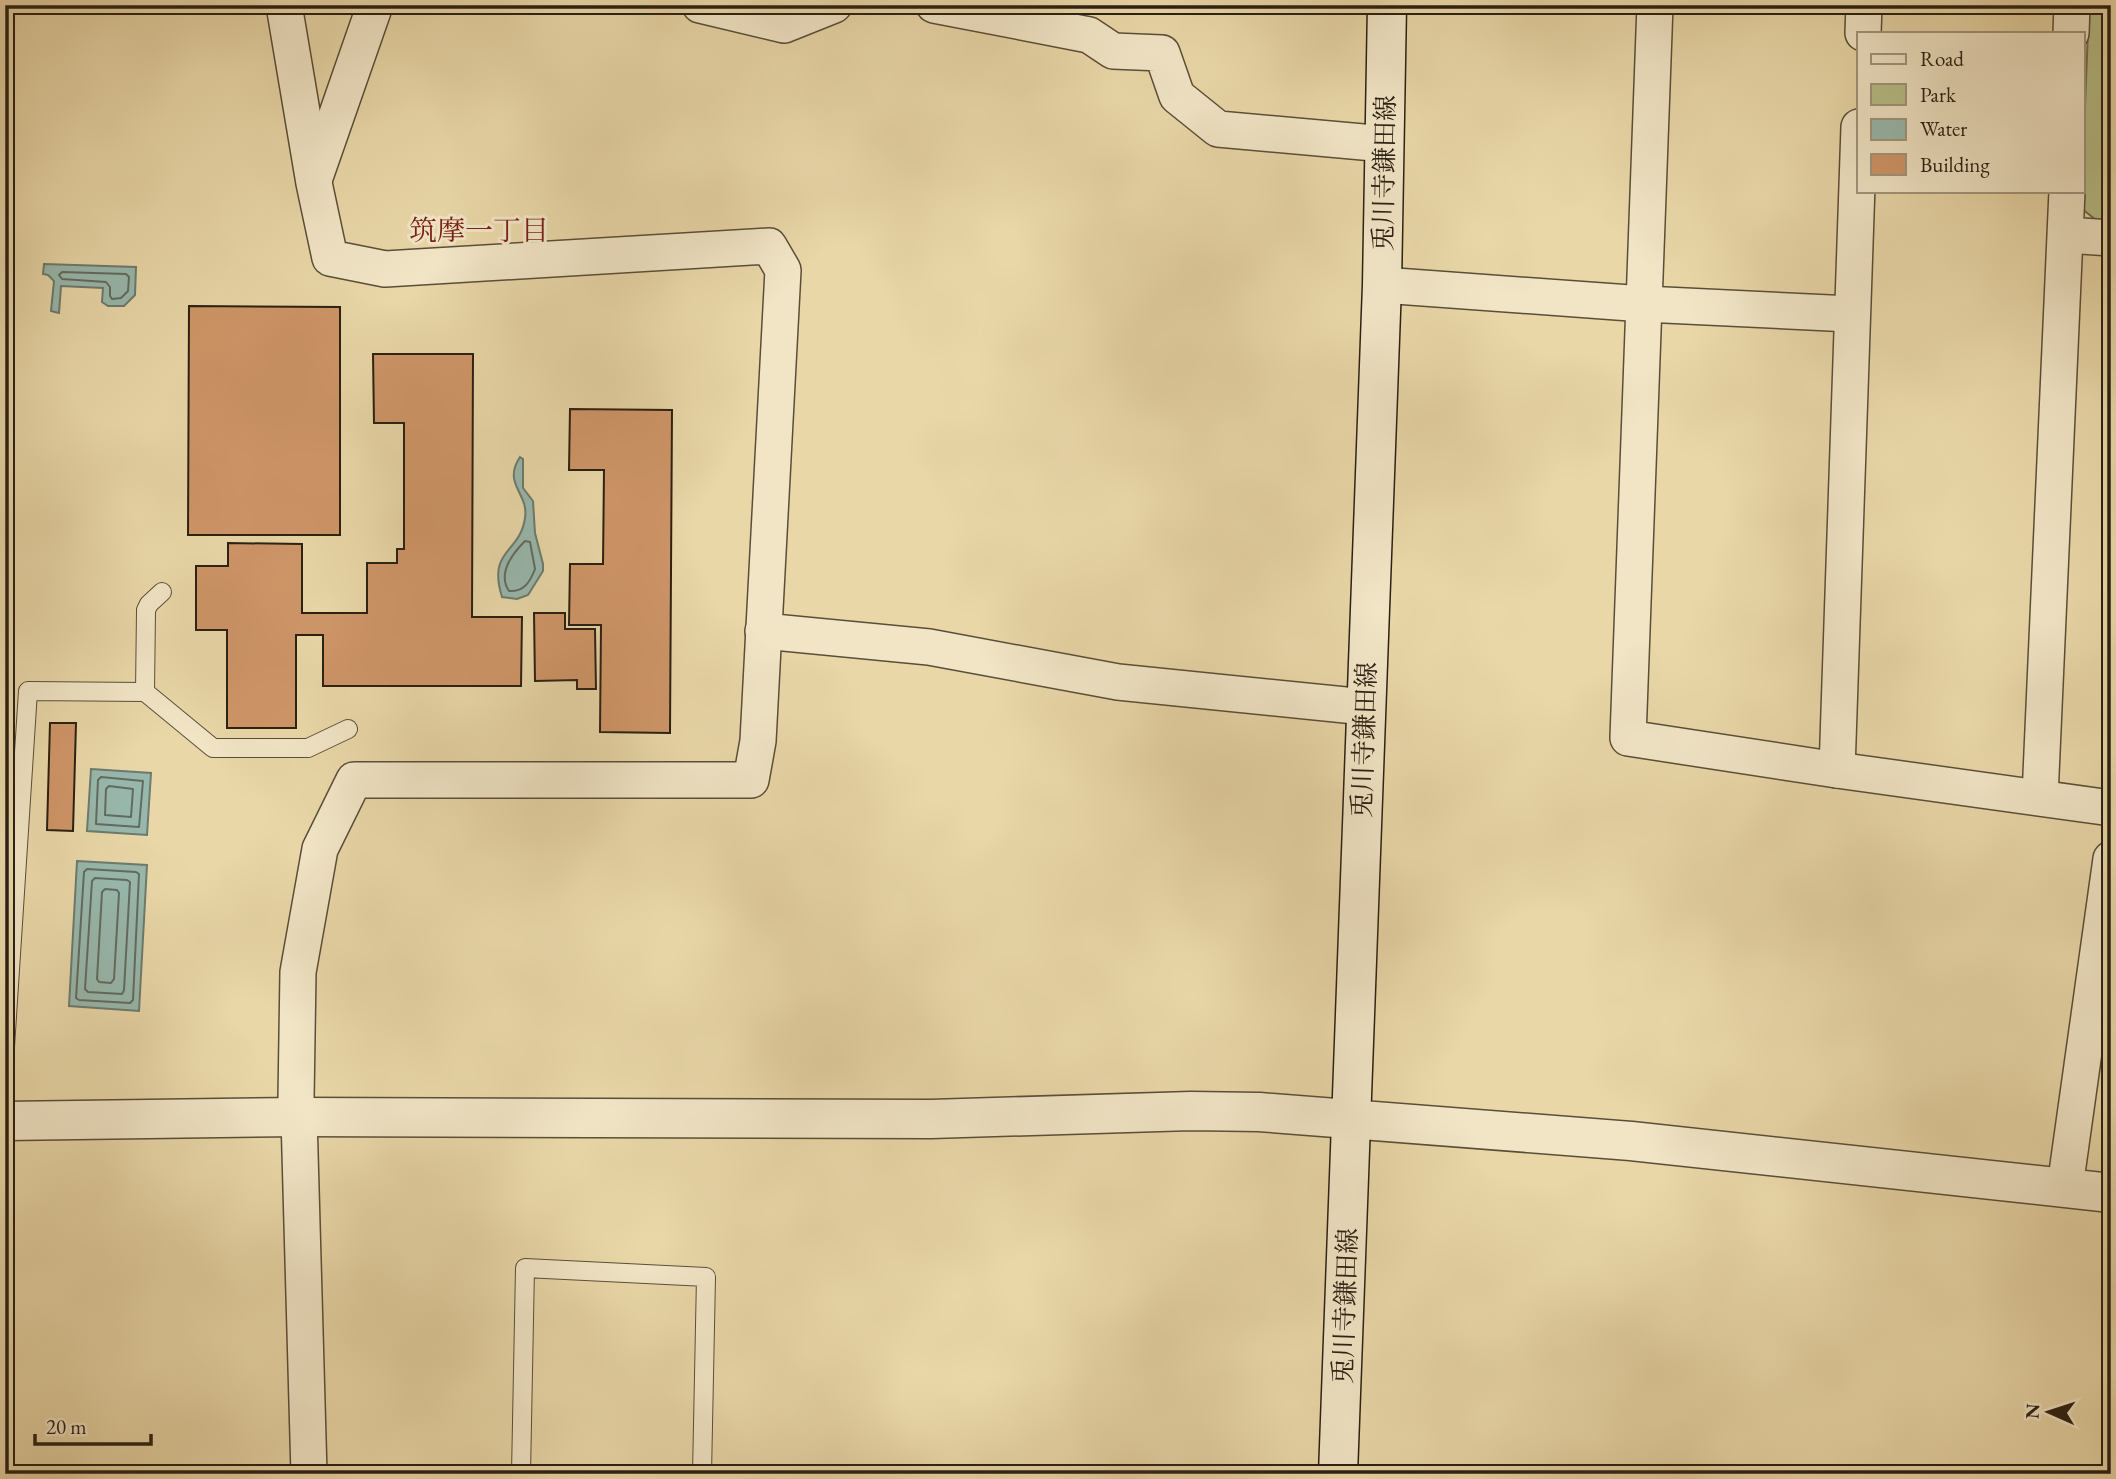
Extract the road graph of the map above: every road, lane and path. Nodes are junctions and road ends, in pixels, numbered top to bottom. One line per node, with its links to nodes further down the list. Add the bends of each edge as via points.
1 (284, 5): 14 (street)
2 (375, 5): 14 (street)
3 (699, 5): 4 (street, via 784,25)
4 (834, 5)
5 (934, 5): 12 (street, via 1089,35 1113,51 1162,53 1178,96 1218,129)
6 (1387, 5): 12 (street, 兎川寺鎌田線)
7 (1655, 5): 19 (street)
8 (1864, 5): 10 (street)
9 (2072, 5): 11 (street)
10 (1863, 32)
11 (2071, 32)
12 (1385, 144): 18 (street, 兎川寺鎌田線)
13 (1857, 174): 20 (street)
14 (313, 183): 22 (street, via 330,258 385,269 769,246 783,270)
15 (2067, 192): 16 (street)
16 (2066, 235): 17 (street); 27 (street)
17 (2111, 238)
18 (1382, 285): 19 (street); 24 (street, 兎川寺鎌田線)
19 (1644, 304): 20 (street); 26 (street, via 1628,738)
20 (1851, 314): 26 (street)
21 (162, 592): 23 (lane, via 146,610)
22 (763, 631): 24 (street, via 929,647 1118,682); 31 (street, via 758,741 751,780 354,780 320,849 298,972)
23 (145, 692): 25 (lane, via 213,748 308,748); 30 (lane, via 29,691)
24 (1365, 707): 32 (street, 兎川寺鎌田線)
25 (348, 729)
26 (1837, 770): 27 (street)
27 (2040, 797): 28 (street)
28 (2111, 808)
29 (2111, 859): 34 (street)
30 (5, 1047)
31 (299, 1117): 32 (street, via 931,1119 1191,1111); 33 (street); 36 (street)
32 (1352, 1118): 34 (street, via 1631,1141); 39 (street, 兎川寺鎌田線)
33 (5, 1121)
34 (2065, 1187): 35 (street)
35 (2111, 1193)
36 (309, 1474)
37 (521, 1474): 38 (lane, via 525,1268 706,1277)
38 (702, 1474)
39 (1339, 1474)

